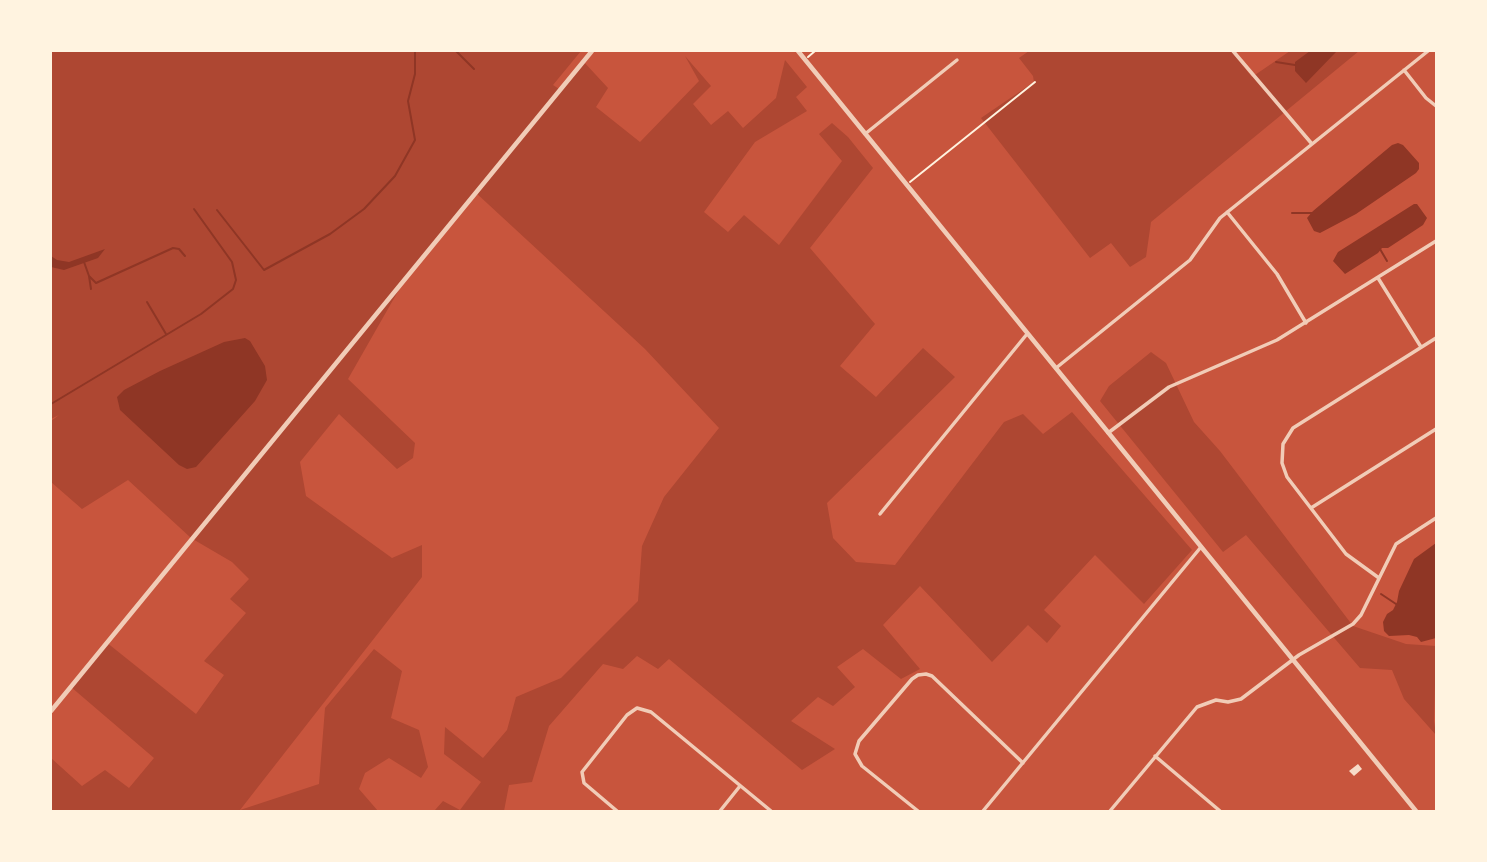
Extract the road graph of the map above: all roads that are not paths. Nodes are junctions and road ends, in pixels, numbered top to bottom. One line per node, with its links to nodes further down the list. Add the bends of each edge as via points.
1 (592, 51): 26 (street)
2 (798, 51): 8 (street)
3 (1233, 51): 9 (street)
4 (1428, 51): 6 (street)
5 (957, 60): 8 (street)
6 (1404, 70): 7 (street); 9 (street)
7 (1436, 106)
8 (865, 134): 14 (street)
9 (1312, 144): 10 (street)
10 (1227, 212): 13 (street, via 1277,274); 17 (street, via 1185,264)
11 (1436, 241): 12 (street)
12 (1378, 278): 13 (street); 16 (street)
13 (1306, 323): 19 (street, via 1262,348 1178,382)
14 (1027, 334): 17 (street); 21 (street)
15 (1436, 338): 16 (street)
16 (1421, 348): 20 (street, via 1287,435 1283,466)
17 (1056, 369): 19 (street)
18 (1436, 429): 20 (street)
19 (1108, 433): 23 (street)
20 (1311, 508): 24 (street, via 1346,554)
21 (880, 514)
22 (1436, 518): 24 (street, via 1400,541)
23 (1201, 547): 25 (street); 28 (street)
24 (1379, 578): 25 (street, via 1356,622)
25 (1292, 659): 27 (street, via 1241,699 1216,699 1197,707); 37 (street)
26 (51, 711)
27 (1155, 756): 35 (street); 36 (street)
28 (1023, 763): 33 (street, via 932,676 918,675 859,741 855,754 862,766); 34 (street)
29 (740, 786): 30 (street, via 651,712 638,708 627,715 582,772 583,783); 31 (street); 32 (street)
30 (617, 811)
31 (720, 811)
32 (771, 811)
33 (918, 811)
34 (983, 811)
35 (1110, 811)
36 (1220, 811)
37 (1416, 811)

